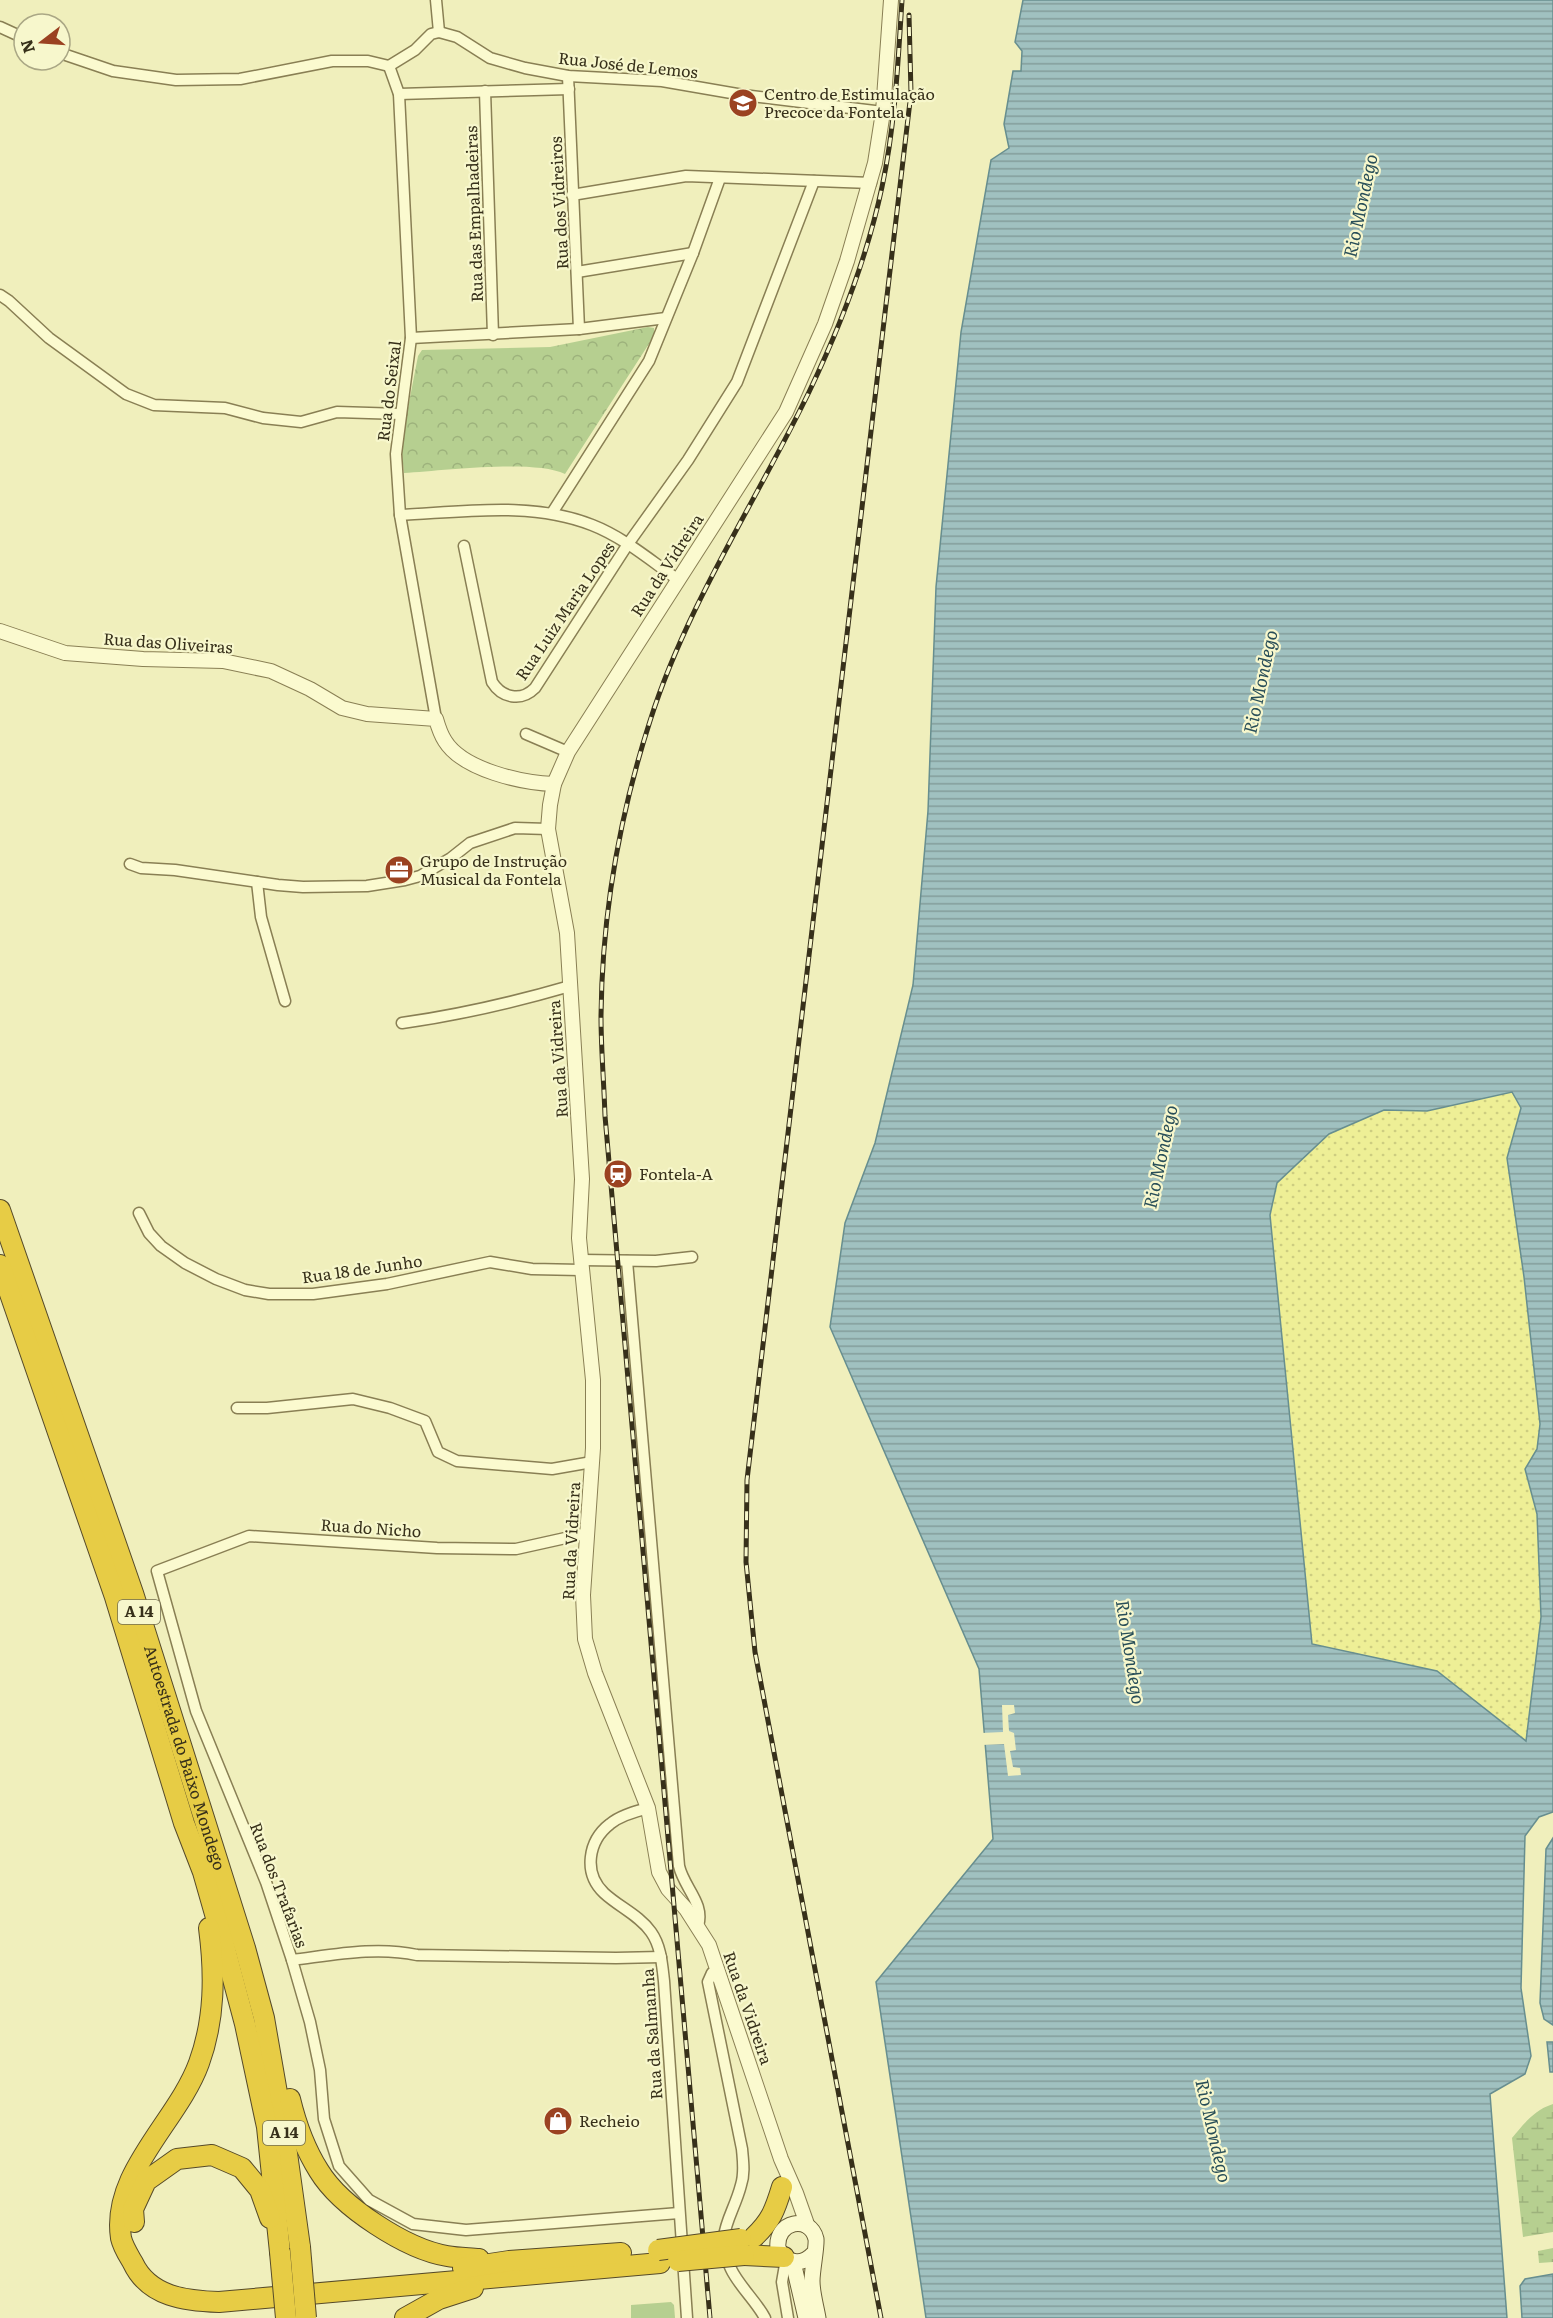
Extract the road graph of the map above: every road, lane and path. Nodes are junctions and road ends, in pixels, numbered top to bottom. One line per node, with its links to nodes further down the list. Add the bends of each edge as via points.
1 (436, 0): 3 (street)
2 (891, 0): 10 (street, Rua da Vidreira)
3 (439, 32): 5 (street, via 430,34 415,50); 6 (street, Rua José de Lemos, via 490,58)
4 (72, 57): 5 (street, via 112,71 176,80 240,79 332,61 368,61)
5 (389, 66): 9 (street, Rua do Seixal)
6 (568, 76): 7 (street, Rua dos Vidreiros); 10 (street, Rua José de Lemos, via 662,81)
7 (569, 89): 8 (street); 14 (street, Rua dos Vidreiros)
8 (485, 92): 9 (street); 20 (street, Rua das Empalhadeiras)
9 (399, 94): 21 (street, Rua do Seixal)
10 (883, 112): 13 (street, Rua da Vidreira)
11 (720, 178): 12 (street); 14 (street, via 686,176); 15 (street)
12 (814, 181): 13 (street); 25 (street, Rua Luiz Maria Lopes, via 737,382)
13 (871, 183): 27 (street, Rua da Vidreira, via 825,324 786,412)
14 (572, 195): 16 (street, Rua dos Vidreiros)
15 (693, 253): 16 (street); 18 (street)
16 (577, 272): 19 (street, Rua dos Vidreiros)
17 (0, 295): 22 (street, via 49,338 126,394 154,405 225,408 301,422 337,412)
18 (666, 318): 19 (street); 23 (street, via 649,361)
19 (579, 329): 20 (street)
20 (493, 335): 21 (street)
21 (411, 338): 22 (street, Rua do Seixal)
22 (401, 414): 24 (street, Rua do Seixal, via 396,454)
23 (552, 513): 24 (street, via 488,510); 25 (street, via 592,525)
24 (400, 515): 29 (street, Rua do Seixal)
25 (628, 544): 26 (street, Rua Luiz Maria Lopes, via 535,687 515,697 498,690 490,678); 27 (street)
26 (464, 546)
27 (677, 579): 31 (street, Rua da Vidreira)
28 (0, 631): 29 (street, Rua das Oliveiras, via 65,653 223,661 271,671 342,708)
29 (436, 720): 32 (street, via 445,742 471,764 519,781)
30 (526, 735): 31 (street)
31 (568, 752): 32 (street, Rua da Vidreira)
32 (554, 784): 33 (street, Rua da Vidreira)
33 (548, 829): 35 (street, via 515,828 470,843 420,876 405,880 367,886 303,887); 36 (street, Rua da Vidreira, via 567,933)
34 (130, 864): 35 (street)
35 (257, 882): 37 (street, via 264,927)
36 (570, 986): 38 (street, via 530,998); 44 (street, Rua da Vidreira, via 582,1179)
37 (285, 1000)
38 (402, 1023)
39 (0, 1210): 55 (highway, Autoestrada do Baixo Mondego / A 14, via 136,1604 222,1868)
40 (139, 1213): 44 (street, Rua 18 de Junho, via 149,1233 185,1263 245,1290 269,1294 313,1294 387,1284 489,1262 532,1269)
41 (692, 1257): 42 (street, Rua 18 de Junho)
42 (627, 1261): 44 (street, Rua 18 de Junho); 51 (street, via 679,1866 700,1910)
43 (0, 1265): 50 (highway, Autoestrada do Baixo Mondego / A 14, via 116,1597)
44 (581, 1265): 46 (street, Rua da Vidreira, via 592,1380)
45 (237, 1408): 46 (street, via 353,1400 426,1421 438,1452 457,1461 552,1469)
46 (592, 1462): 47 (street, Rua da Vidreira)
47 (588, 1533): 48 (street, Rua do Nicho, via 516,1549 249,1536); 49 (street, Rua da Vidreira, via 583,1595 585,1639)
48 (157, 1571): 53 (street, Rua dos Trafarias, via 195,1711 266,1882)
49 (648, 1808): 51 (street, Rua da Vidreira, via 662,1881); 52 (street, Rua da Salmanha, via 623,1816 602,1831 590,1864 592,1876 604,1893 651,1933)
50 (184, 1823): 62 (highway, Autoestrada do Baixo Mondego / A 14, via 203,1872 245,2024 267,2127); 67 (highway, via 209,1928 214,1971 211,2021 199,2063 181,2101 130,2178 120,2207 122,2240 135,2268 157,2290 188,2301 219,2302)
51 (698, 1926): 54 (street, Rua da Vidreira)
52 (660, 1956): 53 (street, Rua dos Trafarias, via 417,1955 397,1951); 58 (street, Rua da Salmanha)
53 (292, 1960): 58 (street, via 321,2070 324,2119 336,2157 339,2166 369,2200 413,2224 466,2230)
54 (719, 1971): 56 (street, Rua da Vidreira); 72 (street, via 712,1973 708,1982 744,2169 725,2224 725,2247 732,2271)
55 (264, 2018): 66 (highway, via 297,2127 320,2173 356,2211 398,2239 445,2256); 69 (highway, Autoestrada do Baixo Mondego / A 14, bridge, via 285,2139)
56 (781, 2159): 57 (street); 59 (street)
57 (782, 2187): 60 (street); 61 (highway, via 769,2223)
58 (679, 2213): 71 (street, Rua da Salmanha)
59 (808, 2227): 60 (main road, via 795,2224); 63 (main road, via 816,2242)
60 (782, 2231): 61 (highway); 65 (main road, via 778,2248)
61 (746, 2244): 64 (highway, bridge); 65 (highway)
62 (280, 2252): 66 (highway, via 261,2190 242,2168 212,2155 177,2159 146,2181 133,2209 135,2238 147,2262 167,2280 190,2288 219,2291); 68 (highway, Autoestrada do Baixo Mondego / A 14, bridge)
63 (813, 2254): 65 (main road, via 804,2261); 75 (main road, via 812,2283)
64 (659, 2256): 66 (highway); 67 (highway)
65 (788, 2259): 73 (street, via 782,2282); 74 (main road)
66 (509, 2261)
67 (535, 2274): 70 (highway, via 439,2299)
68 (286, 2318)
69 (306, 2318)
70 (405, 2318)
71 (687, 2318)
72 (765, 2318)
73 (788, 2318)
74 (806, 2318)
75 (818, 2318)

